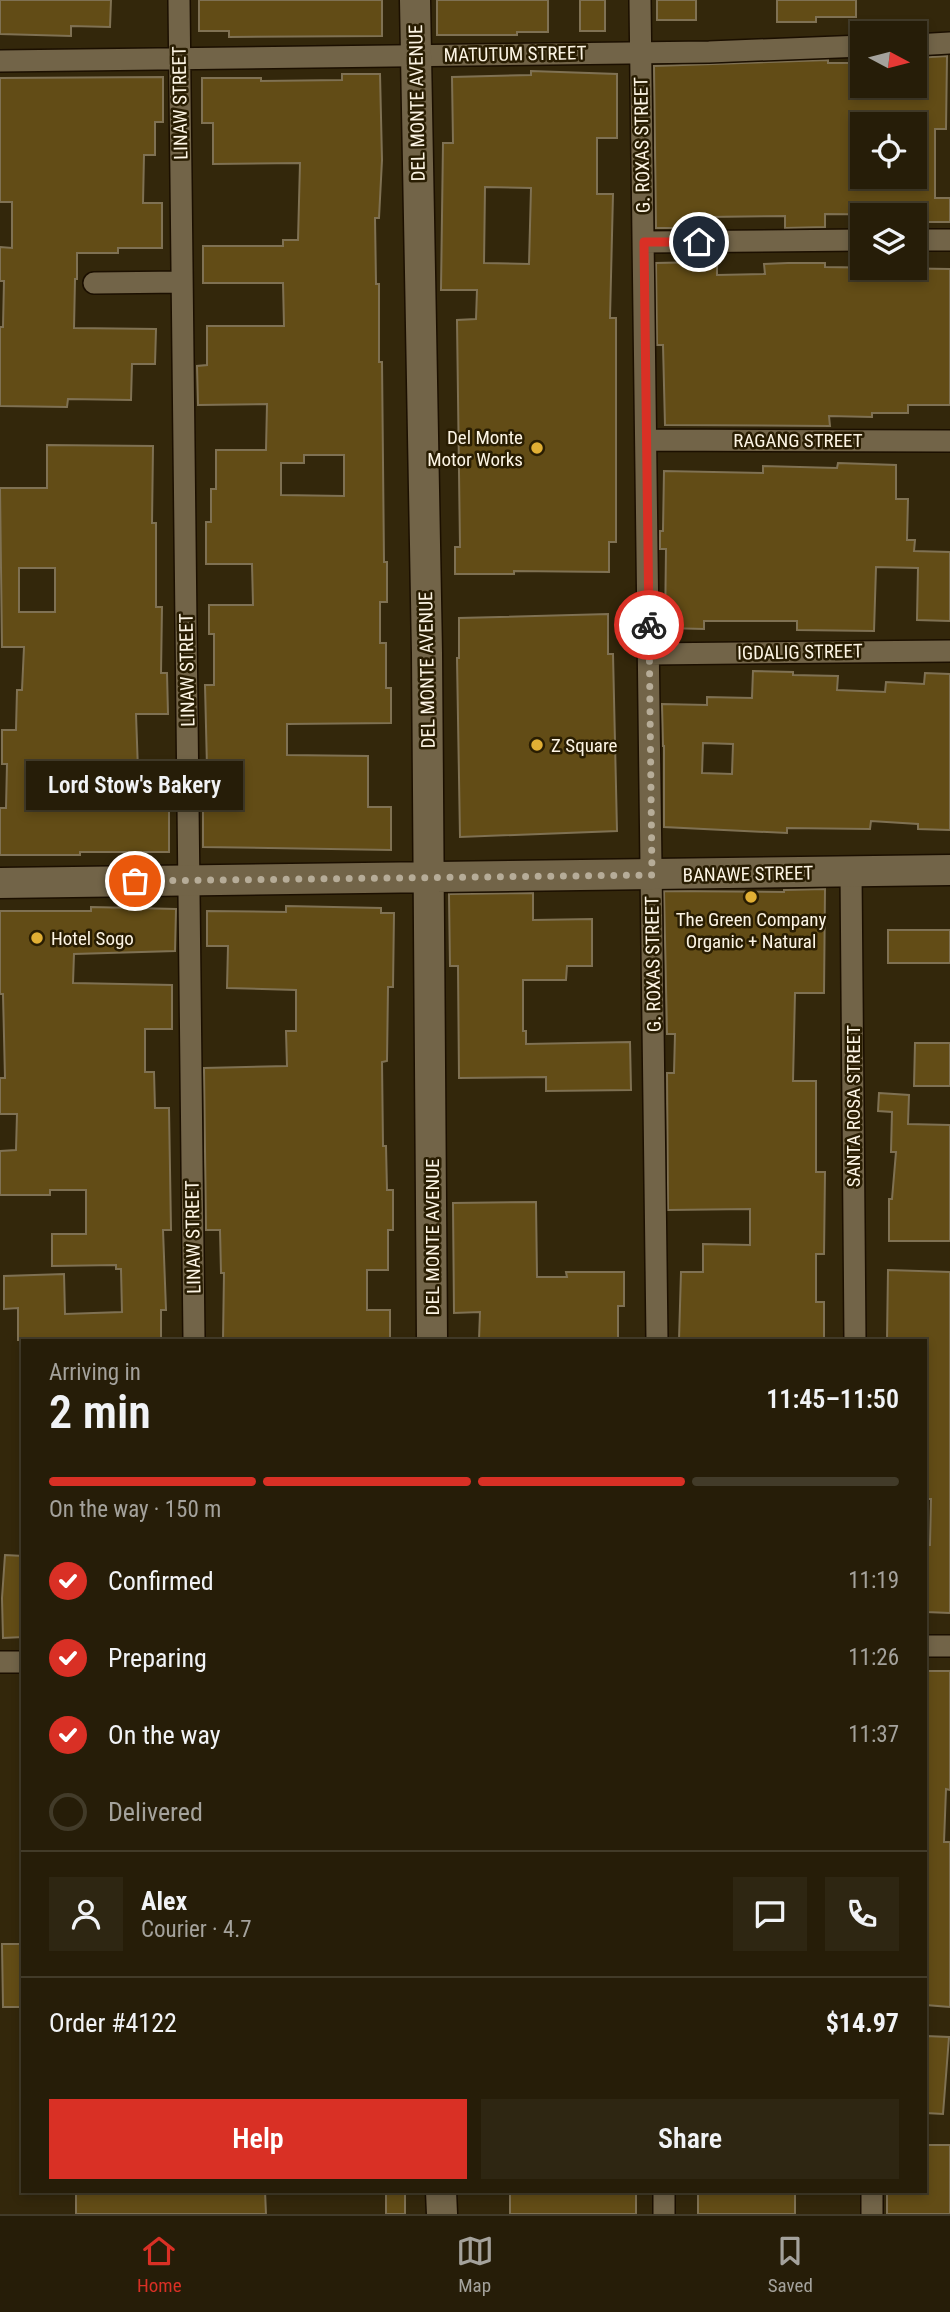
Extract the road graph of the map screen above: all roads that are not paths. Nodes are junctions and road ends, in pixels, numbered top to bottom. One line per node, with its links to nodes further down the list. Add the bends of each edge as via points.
1 (179, 0): 9 (street, LINAW STREET)
2 (415, 0): 8 (main road, DEL MONTE AVENUE)
3 (640, 0): 7 (street, G. ROXAS STREET)
4 (950, 43): 5 (street)
5 (928, 44)
6 (850, 46): 7 (street, MATUTUM STREET)
7 (640, 52): 8 (street, MATUTUM STREET); 14 (street, G. ROXAS STREET)
8 (415, 56): 9 (street, MATUTUM STREET); 24 (main road, DEL MONTE AVENUE)
9 (179, 58): 10 (street, MATUTUM STREET); 15 (street, LINAW STREET)
10 (0, 61)
11 (850, 240): 14 (street)
12 (927, 240): 13 (street)
13 (950, 240)
14 (644, 242): 17 (street, G. ROXAS STREET)
15 (182, 282): 16 (street); 25 (street, LINAW STREET)
16 (94, 283)
17 (646, 440): 18 (street, RAGANG STREET); 20 (street, G. ROXAS STREET)
18 (950, 441)
19 (950, 650): 20 (street, IGDALIG STREET)
20 (649, 654): 23 (street, G. ROXAS STREET)
21 (950, 870): 22 (main road, BANAWE STREET)
22 (851, 872): 23 (main road, BANAWE STREET); 30 (street, SANTA ROSA STREET)
23 (652, 875): 24 (main road, BANAWE STREET); 29 (street, G. ROXAS STREET)
24 (429, 878): 25 (main road, BANAWE STREET); 28 (main road, DEL MONTE AVENUE)
25 (189, 881): 26 (main road, BANAWE STREET); 27 (street, LINAW STREET)
26 (0, 883)
27 (194, 1339)
28 (432, 1339)
29 (657, 1339)
30 (855, 1339)
31 (927, 1646): 32 (street)
32 (950, 1646)
33 (0, 1662): 34 (street)
34 (21, 1662)
35 (441, 2193): 38 (main road)
36 (664, 2193): 39 (street)
37 (872, 2193): 40 (street)
38 (442, 2214)
39 (664, 2214)
40 (872, 2214)

